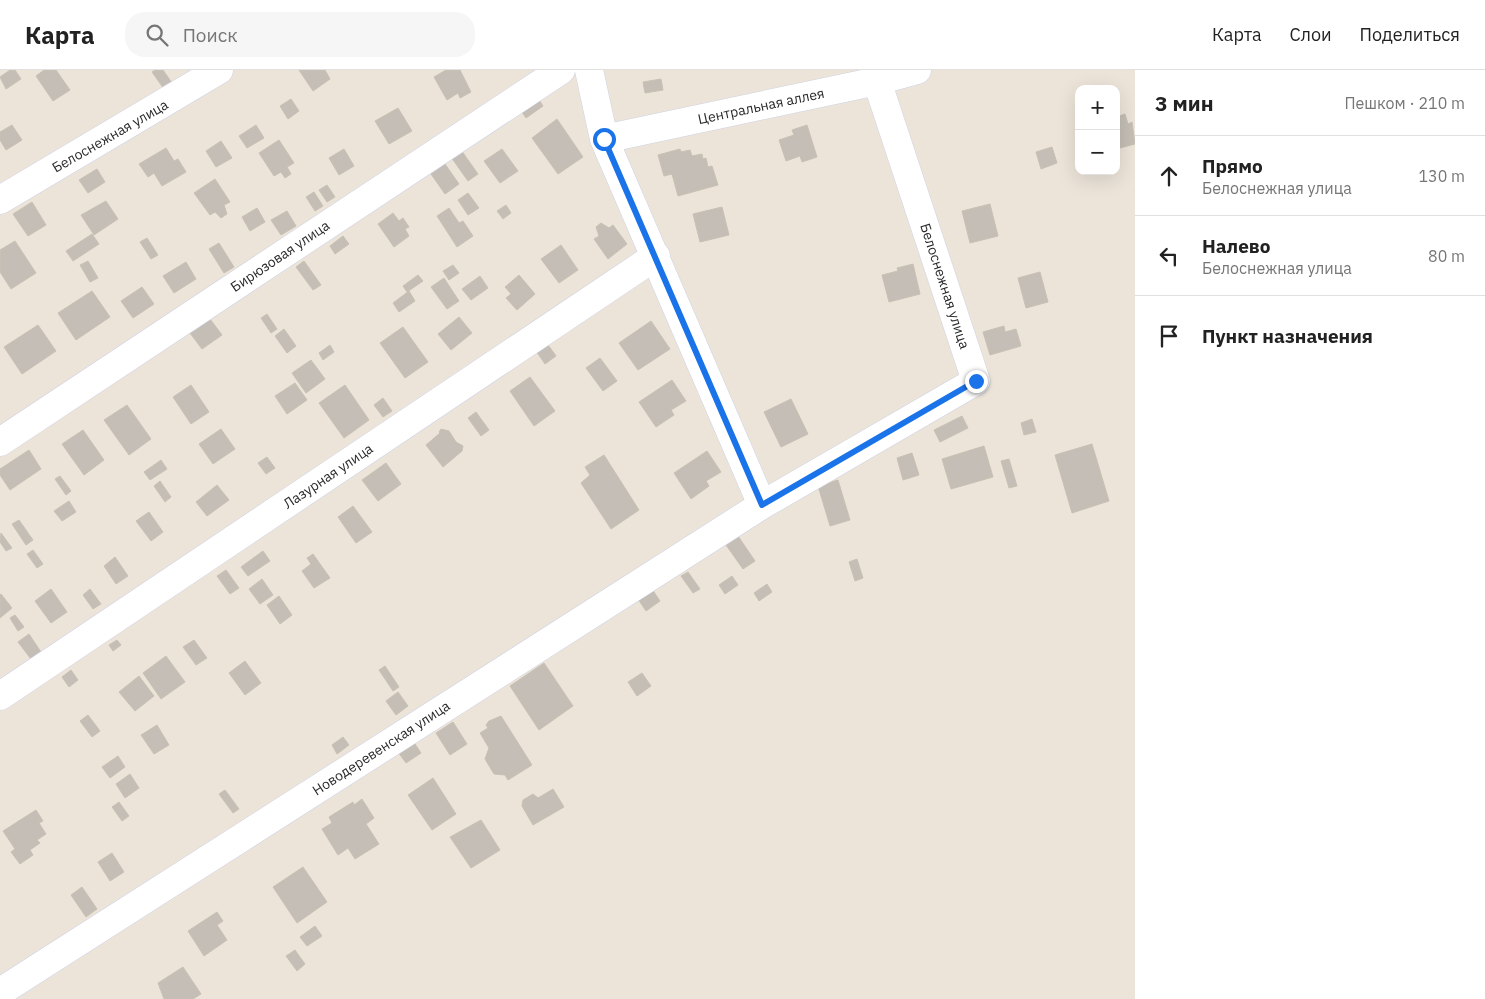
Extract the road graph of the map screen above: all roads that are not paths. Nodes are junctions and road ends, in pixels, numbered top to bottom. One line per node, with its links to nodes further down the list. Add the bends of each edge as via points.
1 (219, 70): 7 (street, Белоснежная улица)
2 (561, 70): 9 (street, Бирюзовая улица)
3 (589, 70): 6 (street)
4 (917, 70): 5 (street, Центральная аллея)
5 (877, 81): 6 (street, Центральная аллея); 10 (street, Белоснежная улица, via 976,381)
6 (604, 139): 8 (street)
7 (0, 200)
8 (656, 256): 10 (street); 11 (street, Лазурная улица)
9 (0, 442)
10 (762, 505): 12 (street, Новодеревенская улица)
11 (0, 696)
12 (0, 992)

